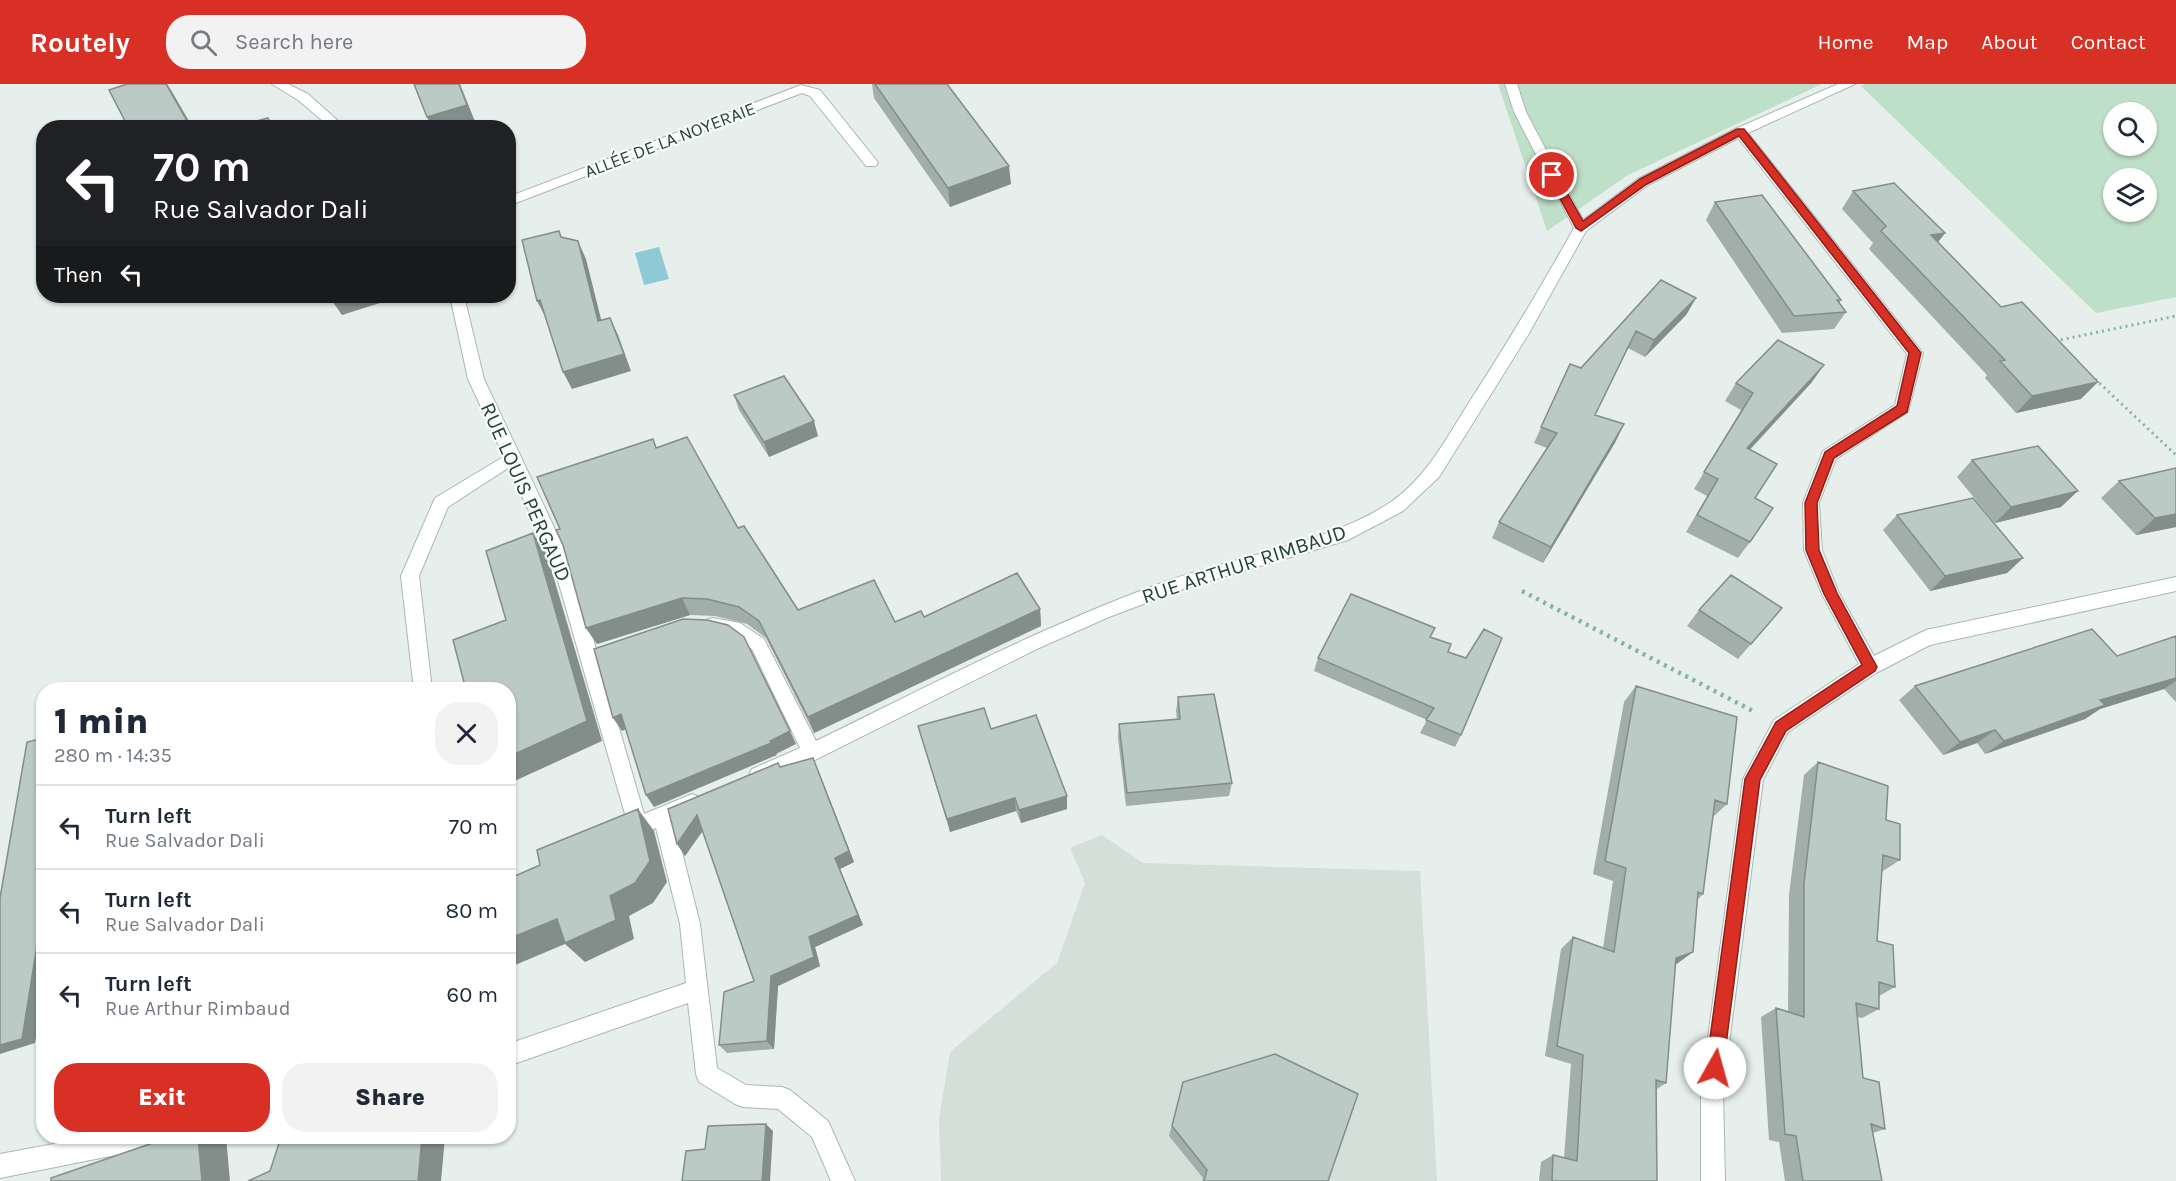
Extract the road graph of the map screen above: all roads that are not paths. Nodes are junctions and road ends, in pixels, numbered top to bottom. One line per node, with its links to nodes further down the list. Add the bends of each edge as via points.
1 (278, 84): 4 (street, via 303,97)
2 (1511, 84): 8 (street, via 1520,112)
3 (1849, 84): 5 (street, RUE ARTHUR RIMBAUD)
4 (330, 120)
5 (1740, 132): 8 (street, RUE ARTHUR RIMBAUD, via 1643,182); 15 (street, via 1915,353 1902,408 1829,456 1811,503 1813,550 1831,594)
6 (871, 163): 7 (street, ALLÉE DE LA NOYERAIE, via 815,93 801,89)
7 (516, 199)
8 (1581, 228): 17 (street, RUE ARTHUR RIMBAUD, via 1523,331 1433,473 1397,506 1342,535 1183,582 1103,612)
9 (459, 303): 10 (street, RUE LOUIS PERGAUD, via 476,379)
10 (513, 457): 14 (street, RUE LOUIS PERGAUD, via 562,562); 16 (street, via 441,502 410,576)
11 (2176, 584): 15 (street, via 1926,638)
12 (698, 624): 17 (street, via 740,631 758,644)
13 (611, 650): 14 (street)
14 (589, 657): 21 (street, RUE LOUIS PERGAUD)
15 (1870, 667): 28 (street, via 1781,726 1753,779 1712,1090)
16 (422, 682)
17 (812, 752): 18 (street, RUE ARTHUR RIMBAUD)
18 (737, 784)
19 (705, 797): 20 (street)
20 (663, 815): 21 (street); 23 (street, via 690,924)
21 (638, 826): 22 (street)
22 (606, 839)
23 (696, 990): 24 (street); 27 (street, via 707,1074 743,1096 782,1098 820,1130)
24 (516, 1052)
25 (115, 1144): 26 (street)
26 (0, 1166)
27 (843, 1181)
28 (1713, 1181)

